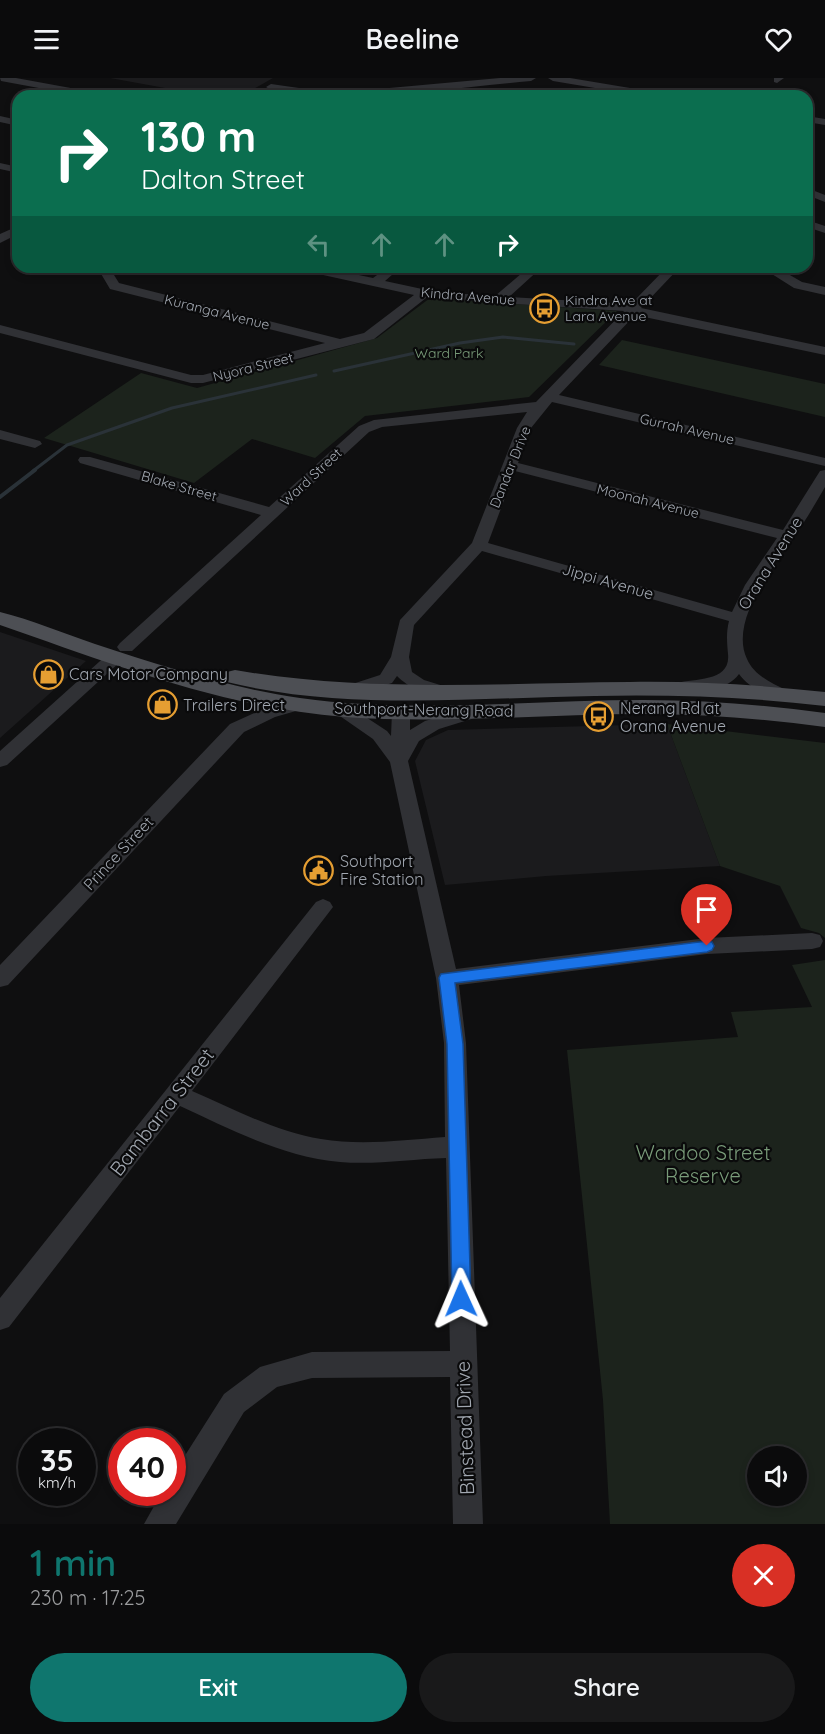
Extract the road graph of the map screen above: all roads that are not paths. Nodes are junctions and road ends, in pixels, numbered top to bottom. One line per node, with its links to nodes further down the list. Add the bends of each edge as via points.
1 (1, 78): 8 (street)
2 (288, 78): 9 (street, via 267,89)
3 (531, 78): 7 (street)
4 (553, 78): 12 (street)
5 (665, 82): 13 (street)
6 (679, 84): 14 (street)
7 (445, 86): 10 (street); 11 (street)
8 (66, 90)
9 (276, 90)
10 (400, 90)
11 (449, 90)
12 (627, 90)
13 (660, 90)
14 (677, 90)
15 (12, 227): 16 (street)
16 (0, 239)
17 (106, 273): 29 (street, Kuranga Avenue, via 114,286)
18 (333, 273): 23 (street, Kindra Avenue)
19 (387, 273): 23 (street)
20 (529, 273): 26 (street)
21 (668, 273): 27 (street, Dandar Drive)
22 (777, 273): 24 (street, via 798,285)
23 (375, 282): 25 (street, Kindra Avenue)
24 (825, 291)
25 (423, 294): 26 (street, Kindra Avenue); 29 (street, Nyora Street, via 375,333)
26 (499, 299): 27 (street, Kindra Avenue)
27 (633, 309): 30 (street, Kindra Avenue); 31 (street, Dandar Drive)
28 (0, 329): 29 (street, Nyora Street, via 203,380)
29 (341, 343)
30 (825, 351)
31 (545, 401): 35 (street, Gurrah Avenue); 36 (street, Dandar Drive, via 524,428); 38 (street, Ward Street, via 379,423 363,429)
32 (0, 434): 33 (street)
33 (35, 444)
34 (85, 460): 38 (street, Blake Street)
35 (825, 462)
36 (509, 465): 39 (street, Moonah Avenue); 40 (street, Dandar Drive)
37 (825, 474): 39 (street, Orana Avenue)
38 (272, 513): 44 (street, Ward Street)
39 (787, 536): 43 (street, Orana Avenue)
40 (479, 545): 43 (street, Jippi Avenue); 45 (street, Dandar Drive, via 406,624)
41 (0, 606): 44 (main road, Southport-Nerang Road)
42 (0, 618): 44 (main road, Southport-Nerang Road)
43 (736, 618): 46 (street, Orana Avenue, via 733,638)
44 (121, 652): 49 (main road, Southport-Nerang Road, via 171,676); 51 (main road, Southport-Nerang Road); 58 (street, Ward Street)
45 (400, 657): 48 (street, via 406,678); 51 (street, Dandar Drive, via 386,679)
46 (737, 658): 47 (street, via 736,668 728,678); 50 (street, via 750,677)
47 (679, 688): 48 (main road, Southport-Nerang Road); 50 (main road, Southport-Nerang Road)
48 (445, 692): 51 (main road, Southport-Nerang Road)
49 (240, 694): 53 (main road, Southport-Nerang Road); 57 (street, Prince Street, via 247,705)
50 (780, 694): 52 (main road, Southport-Nerang Road)
51 (351, 697): 53 (main road, Southport-Nerang Road); 54 (main road, via 393,702); 59 (street, Binstead Drive)
52 (825, 699)
53 (297, 705): 57 (street, Prince Street)
54 (401, 712): 55 (main road, Southport-Nerang Road); 59 (street, Binstead Drive)
55 (475, 712): 56 (main road, Southport-Nerang Road, via 644,707 720,709); 59 (street, via 432,725 412,737)
56 (825, 720)
57 (237, 728): 63 (street, Prince Street)
58 (0, 761)
59 (399, 761): 62 (street, Binstead Drive)
60 (323, 907): 64 (street, Bambarra Street)
61 (812, 941): 62 (street, via 707,946)
62 (447, 978): 65 (street, Binstead Drive, via 455,1044)
63 (0, 979)
64 (176, 1094): 65 (street, via 308,1147 343,1152); 66 (street, Bambarra Street)
65 (458, 1147): 67 (street, Binstead Drive)
66 (0, 1318)
67 (463, 1364): 68 (street, via 312,1365 270,1377 234,1403); 69 (street, Binstead Drive)
68 (159, 1524)
69 (468, 1524)

